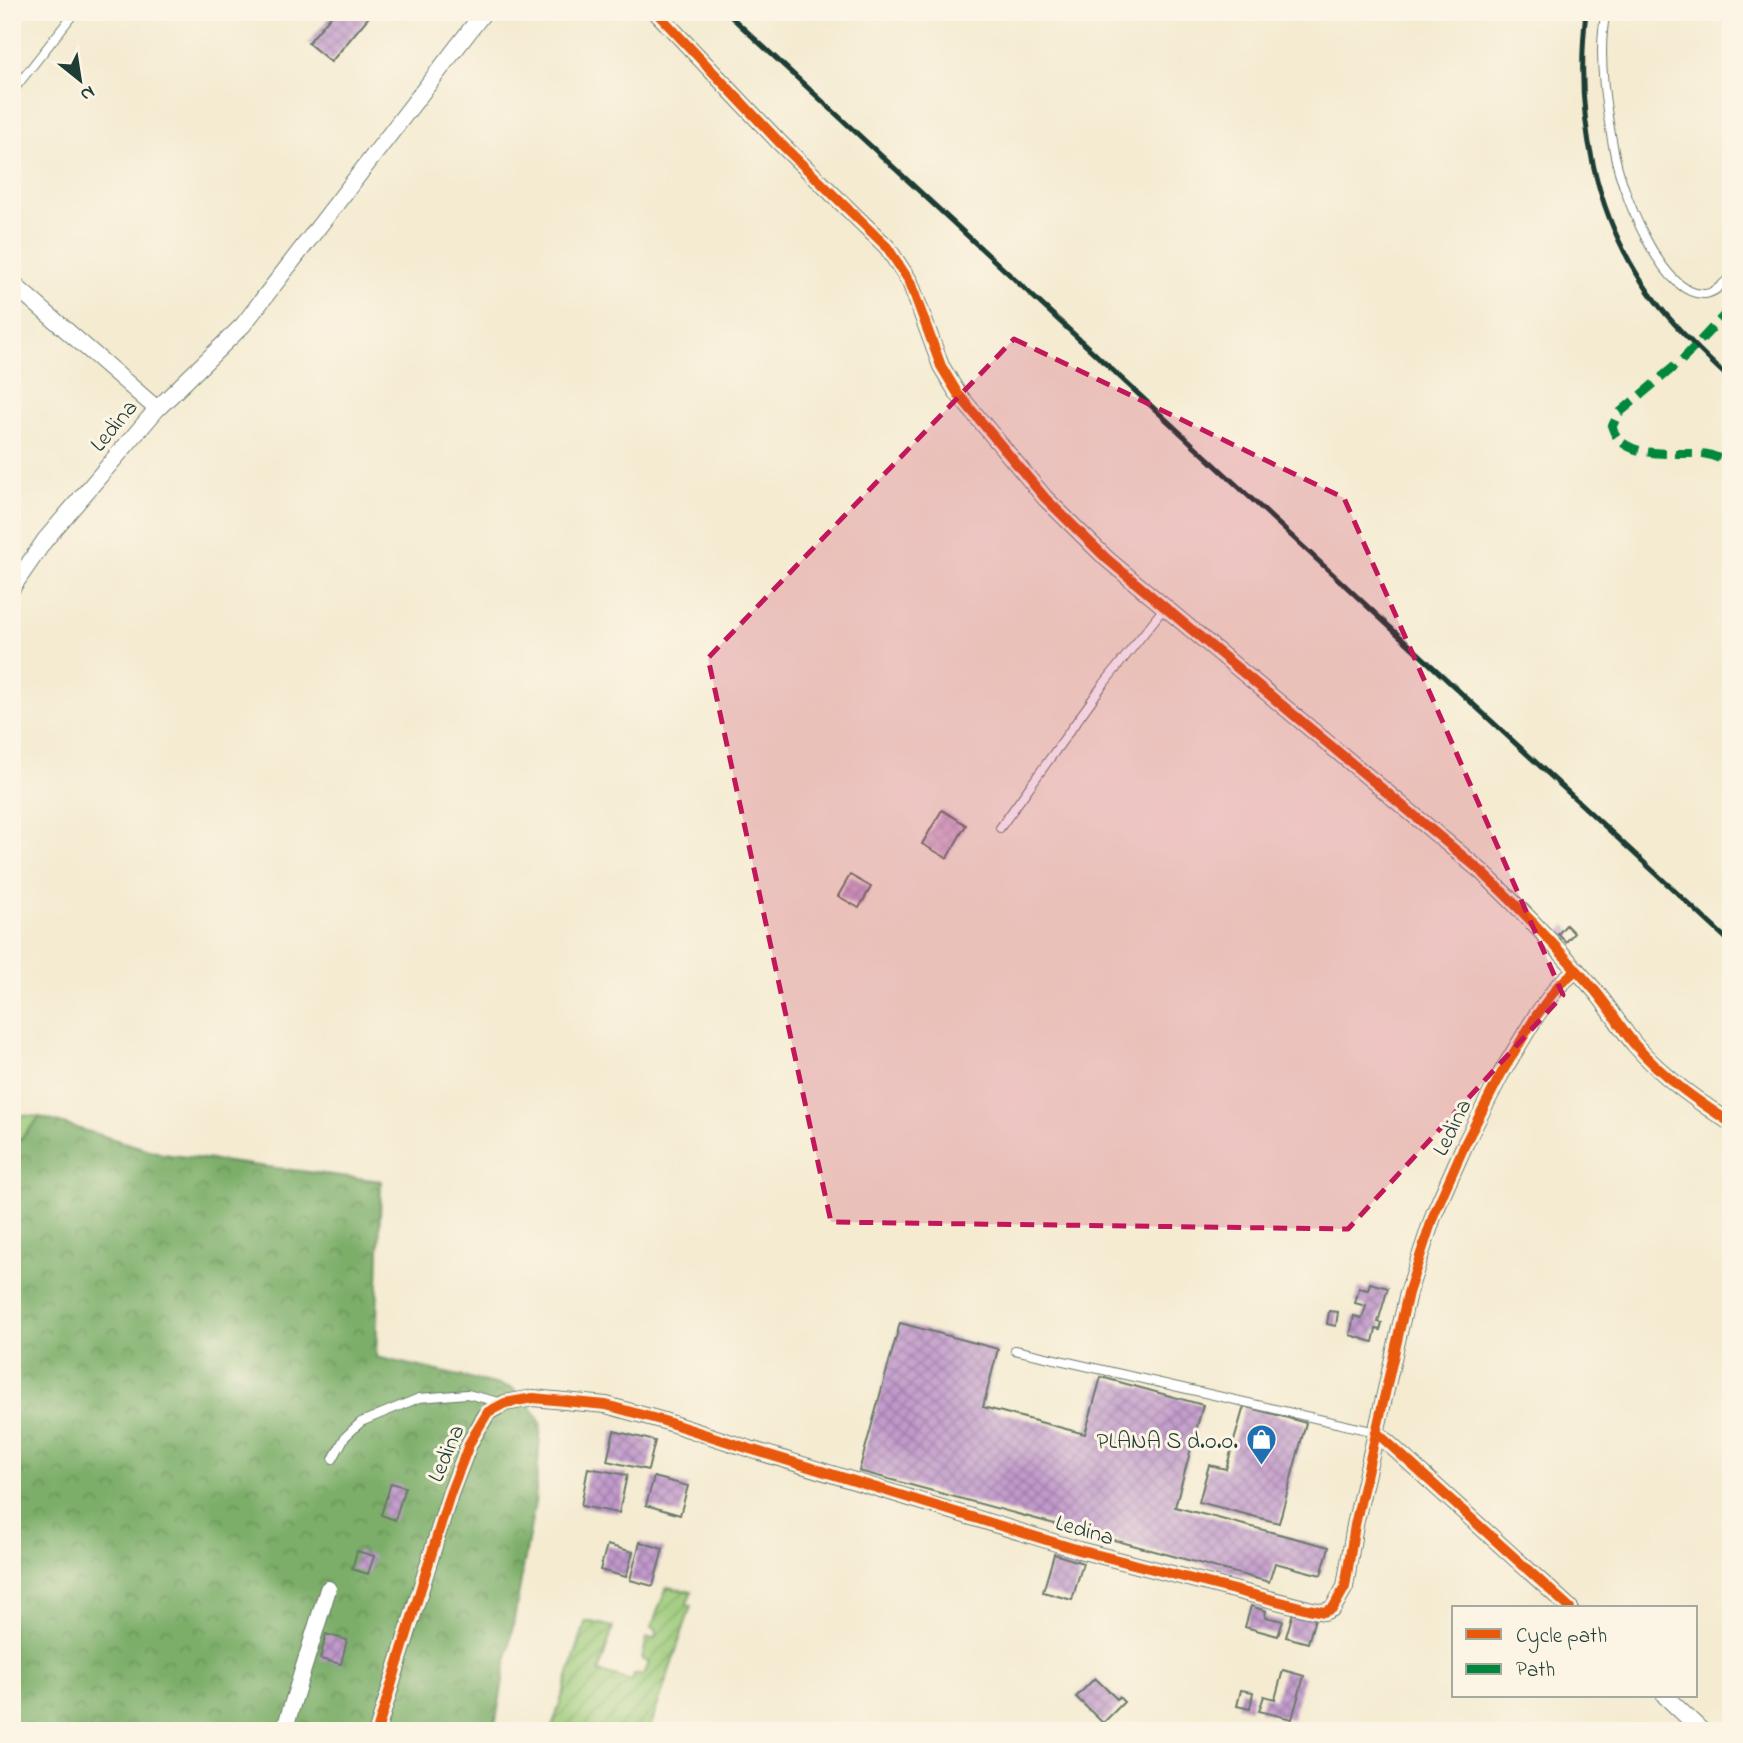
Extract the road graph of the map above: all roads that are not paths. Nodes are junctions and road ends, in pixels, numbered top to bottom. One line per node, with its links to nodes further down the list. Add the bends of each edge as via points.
1 (75, 12): 5 (lane)
2 (484, 12): 8 (street, via 243,325)
3 (656, 12): 10 (street, via 887,247 910,282 941,366 958,394 1045,498)
4 (1605, 12): 6 (lane, via 1605,93 1616,159 1639,226 1683,287 1707,294)
5 (12, 92)
6 (1731, 276)
7 (12, 283): 8 (street, Ledina)
8 (157, 409): 9 (street, Ledina, via 45,540)
9 (12, 588)
10 (1164, 608): 11 (lane); 12 (street, via 1482,872 1540,927)
11 (1000, 828)
12 (1576, 970): 13 (street, via 1653,1065); 16 (street, Ledina, via 1543,1006 1501,1074 1439,1202 1408,1293)
13 (1731, 1123)
14 (1015, 1350): 16 (lane)
15 (505, 1403): 16 (street, Ledina, via 533,1398 606,1405 1079,1550 1324,1612 1336,1605 1345,1587); 17 (lane, via 467,1394 419,1398 361,1422 345,1437); 22 (street, Ledina, via 488,1412 465,1455)
16 (1376, 1432): 19 (street)
17 (333, 1459)
18 (328, 1589): 21 (street)
19 (1568, 1606)
20 (1667, 1698): 23 (street)
21 (284, 1731)
22 (377, 1731)
23 (1702, 1731)

